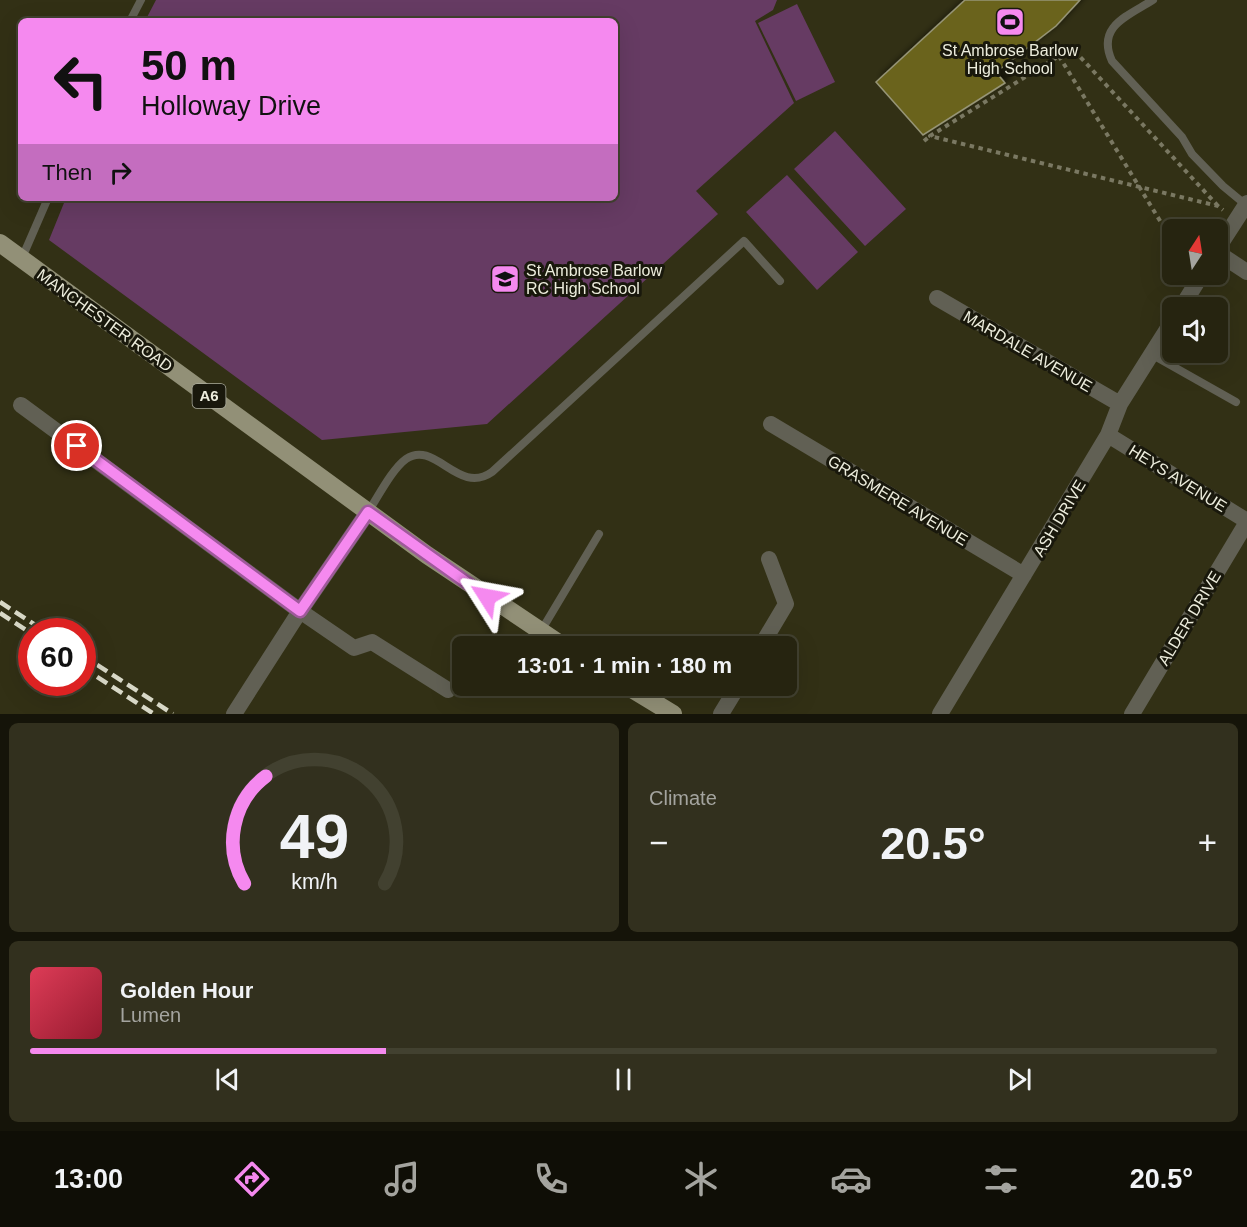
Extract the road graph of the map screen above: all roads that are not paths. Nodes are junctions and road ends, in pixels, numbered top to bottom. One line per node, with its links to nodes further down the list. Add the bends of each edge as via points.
1 (141, 0): 3 (lane)
2 (1153, 0): 5 (lane, via 1117,23 1106,42 1107,52)
3 (132, 18)
4 (47, 201): 8 (lane)
5 (1243, 209): 6 (street)
6 (1228, 232)
7 (0, 243): 8 (main road, MANCHESTER ROAD / A6)
8 (22, 259): 20 (main road, MANCHESTER ROAD / A6)
9 (1228, 260): 10 (street)
10 (1247, 272)
11 (780, 281): 20 (lane, via 744,241 492,472 468,479 428,457 408,458)
12 (937, 298): 16 (street, MARDALE AVENUE)
13 (1162, 337): 14 (street, ASH DRIVE)
14 (1151, 354): 15 (lane); 16 (street, ASH DRIVE)
15 (1236, 402)
16 (1120, 404): 19 (street, ASH DRIVE)
17 (21, 405): 25 (street)
18 (771, 424): 24 (street, GRASMERE AVENUE)
19 (1108, 435): 21 (street, HEYS AVENUE); 24 (street, ASH DRIVE)
20 (368, 512): 25 (street); 26 (main road, MANCHESTER ROAD / A6)
21 (1247, 521): 36 (street, ALDER DRIVE)
22 (599, 534): 26 (lane)
23 (769, 559): 28 (street, via 786,604)
24 (1024, 575): 35 (street, ASH DRIVE)
25 (300, 611): 29 (street, via 354,648 372,642); 32 (street)
26 (540, 633): 27 (main road, MANCHESTER ROAD / A6)
27 (545, 636)
28 (767, 636)
29 (448, 690)
30 (643, 696): 33 (main road)
31 (732, 696): 34 (street)
32 (234, 714)
33 (673, 714)
34 (721, 714)
35 (940, 714)
36 (1132, 714)

